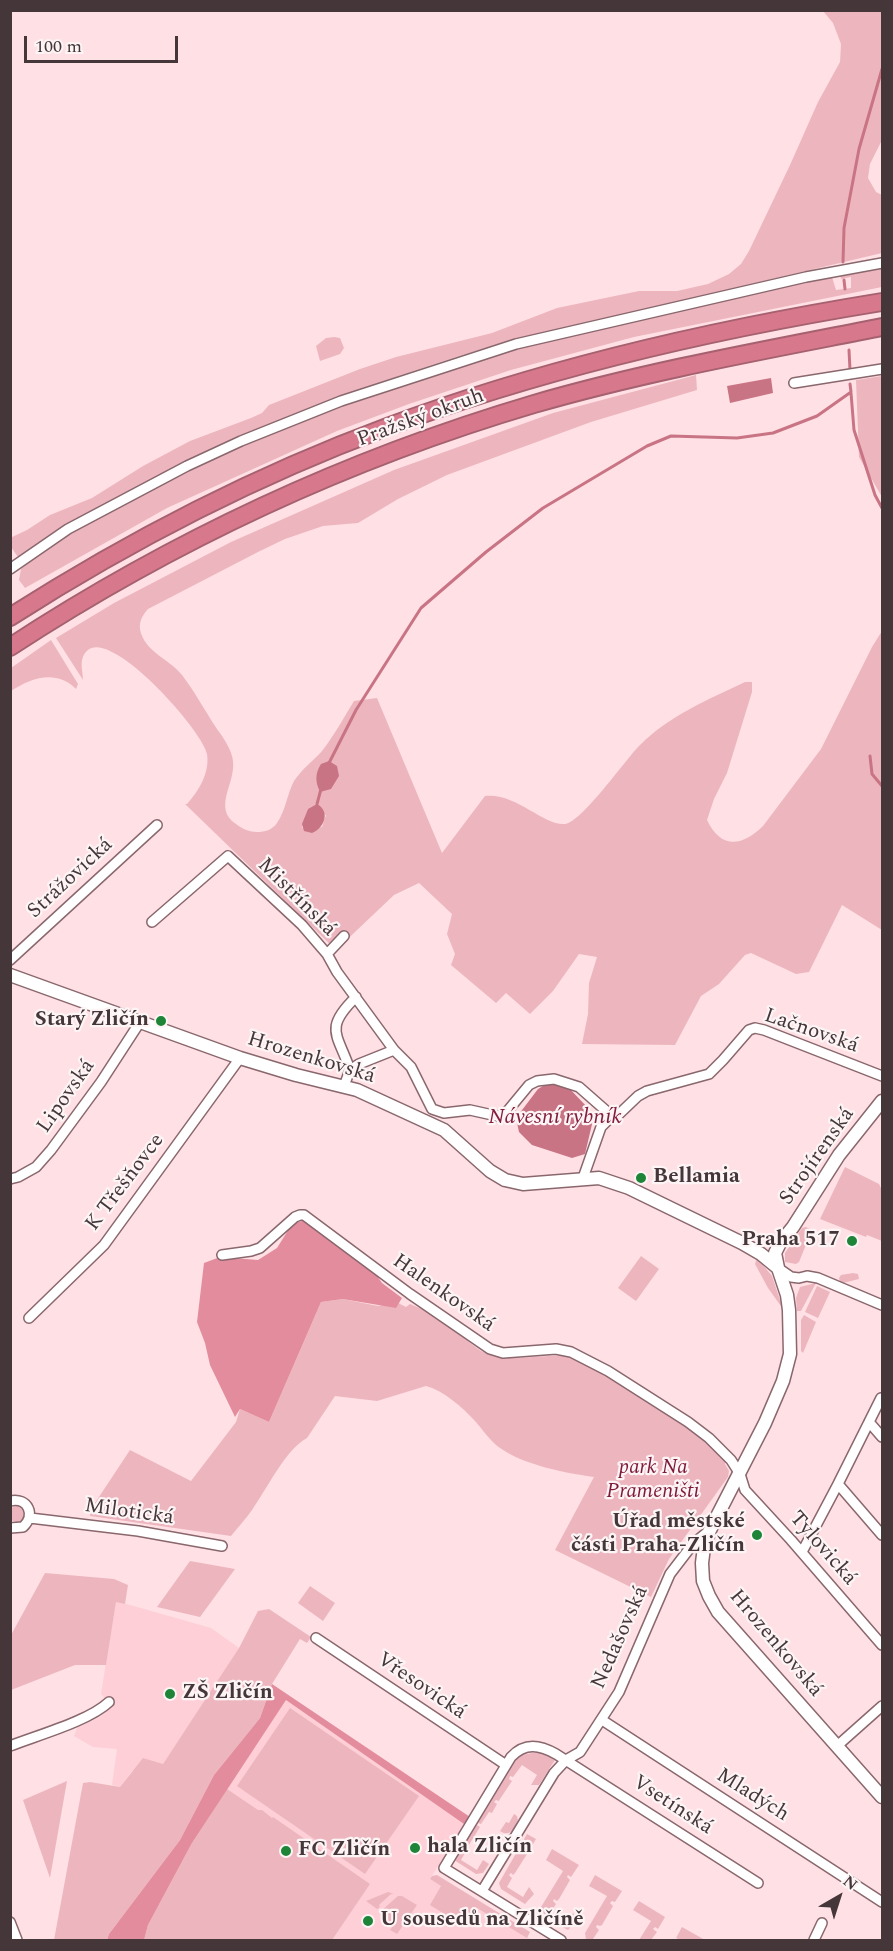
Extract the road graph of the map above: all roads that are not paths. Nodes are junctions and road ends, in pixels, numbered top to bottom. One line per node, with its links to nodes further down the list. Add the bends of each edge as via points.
1 (882, 263): 6 (street, via 516,344 341,401 187,466 68,529)
2 (882, 302): 7 (highway, Pražský okruh, via 686,340 541,376 453,403 257,481 61,585)
3 (882, 327): 8 (highway, Pražský okruh, via 632,378 425,440 336,474 165,554)
4 (882, 369): 5 (street)
5 (794, 382)
6 (10, 569)
7 (10, 617)
8 (15, 644)
9 (157, 825): 13 (street, Strážovická)
10 (152, 922): 12 (street, Mistřínská, via 228,856 302,925)
11 (344, 936): 12 (street)
12 (327, 954): 15 (street, Mistřínská)
13 (10, 960)
14 (10, 975): 16 (street, Hrozenkovská)
15 (356, 998): 17 (street, Mistřínská); 19 (street, via 338,1017 335,1034)
16 (140, 1022): 18 (street, Hrozenkovská); 26 (street, Lipovská, via 51,1150 36,1167)
17 (394, 1050): 19 (street); 23 (street, Mistřínská, via 411,1067)
18 (240, 1058): 21 (street, Hrozenkovská); 31 (street, K Třešňovce, via 104,1245)
19 (350, 1070): 21 (street)
20 (882, 1076): 24 (street, Lačnovská, via 755,1028 744,1034 709,1074 647,1091)
21 (344, 1086): 25 (street, Hrozenkovská)
22 (882, 1101): 29 (street, Strojírenská, via 839,1155 780,1243 775,1253)
23 (432, 1109): 24 (street, via 444,1113 470,1110 497,1116 505,1114 529,1085 555,1079 579,1088); 25 (street)
24 (612, 1116): 27 (street, Lačnovská, via 602,1127)
25 (426, 1122): 27 (street, Hrozenkovská, via 444,1130 505,1180 523,1184)
26 (10, 1179)
27 (583, 1179): 29 (street, Hrozenkovská, via 614,1182 658,1201 742,1243)
28 (222, 1255): 35 (street, Halenkovská, via 260,1248 297,1216 308,1217 490,1349 503,1353 567,1350 608,1371 710,1438)
29 (778, 1268): 30 (street, via 791,1277 818,1278); 35 (street, Hrozenkovská, via 789,1310 789,1360 773,1405)
30 (882, 1305)
31 (29, 1318)
32 (881, 1398): 33 (street)
33 (869, 1422): 34 (street); 36 (street)
34 (882, 1437)
35 (740, 1474): 40 (street, Hrozenkovská); 43 (street, Tylovická, via 745,1490)
36 (838, 1484): 41 (street); 43 (street)
37 (10, 1500): 38 (street, via 27,1505)
38 (30, 1518): 39 (street, via 23,1527); 42 (street, Milotická)
39 (10, 1528)
40 (710, 1530): 48 (street, Nedašovská, via 693,1544 670,1574 619,1692); 50 (street, Hrozenkovská, via 702,1563 703,1581 713,1604)
41 (882, 1535)
42 (222, 1546)
43 (802, 1552): 45 (street, Tylovická)
44 (316, 1638): 52 (street, Vřesovická)
45 (882, 1645)
46 (109, 1702): 49 (street, via 100,1711)
47 (882, 1706): 50 (street)
48 (602, 1720): 51 (street, Nedašovská, via 580,1752); 56 (street, Mladých)
49 (10, 1746)
50 (837, 1746): 53 (street, Hrozenkovská)
51 (566, 1760): 52 (street, via 550,1750 530,1746 514,1753); 54 (street, Vsetínská); 55 (street, Nedašovská, via 554,1773)
52 (506, 1765): 55 (street, via 444,1868)
53 (882, 1797)
54 (758, 1883)
55 (482, 1892): 60 (street)
56 (882, 1902)
57 (10, 1922): 59 (street)
58 (822, 1923): 61 (street)
59 (17, 1941)
60 (561, 1941)
61 (814, 1941)

